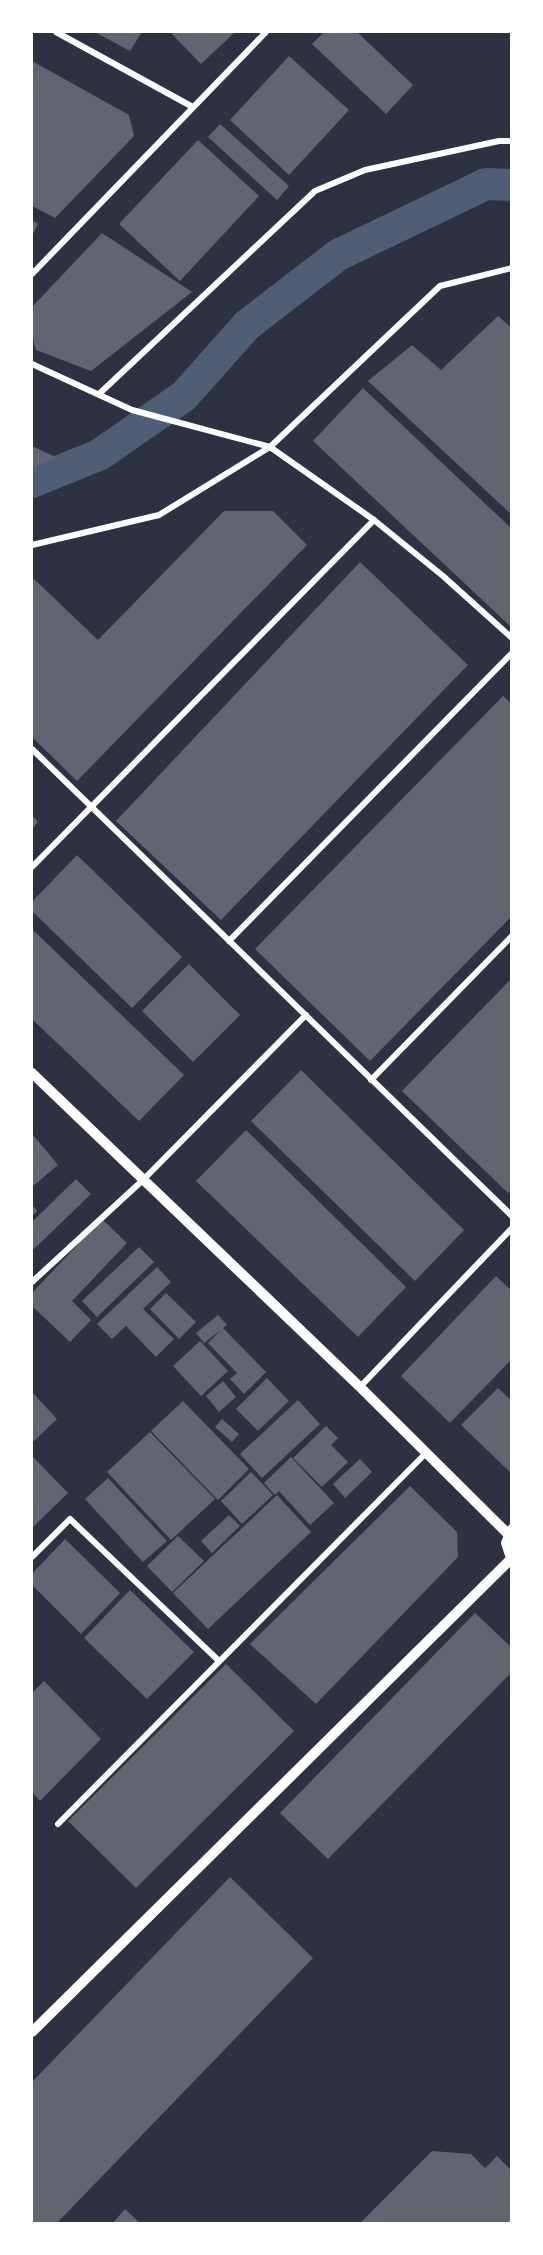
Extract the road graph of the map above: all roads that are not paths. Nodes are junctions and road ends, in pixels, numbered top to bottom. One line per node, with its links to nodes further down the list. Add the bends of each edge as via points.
1 (56, 32): 3 (street)
2 (266, 32): 3 (street)
3 (191, 106): 6 (street)
4 (512, 141): 8 (street, via 365,170 315,191)
5 (512, 267): 9 (street, via 440,286)
6 (32, 274)
7 (32, 364): 8 (street)
8 (99, 394): 9 (street, via 132,410)
9 (270, 447): 10 (street); 11 (street, via 159,515)
10 (374, 520): 12 (street); 15 (street)
11 (32, 545)
12 (512, 638)
13 (512, 653): 18 (street)
14 (32, 748): 15 (street)
15 (90, 806): 16 (street); 18 (street)
16 (32, 867)
17 (512, 936): 21 (street)
18 (229, 941): 19 (street)
19 (306, 1015): 21 (street); 22 (street)
20 (32, 1073): 22 (street)
21 (371, 1080): 23 (street)
22 (143, 1180): 25 (street); 26 (street)
23 (512, 1216)
24 (512, 1228): 26 (street)
25 (32, 1282)
26 (360, 1387): 27 (street)
27 (426, 1452): 28 (street); 31 (street)
28 (510, 1531): 30 (street, via 507,1552)
29 (32, 1557): 31 (street, via 70,1519)
30 (511, 1561): 33 (street)
31 (218, 1660): 32 (street)
32 (58, 1824)
33 (32, 2032)

